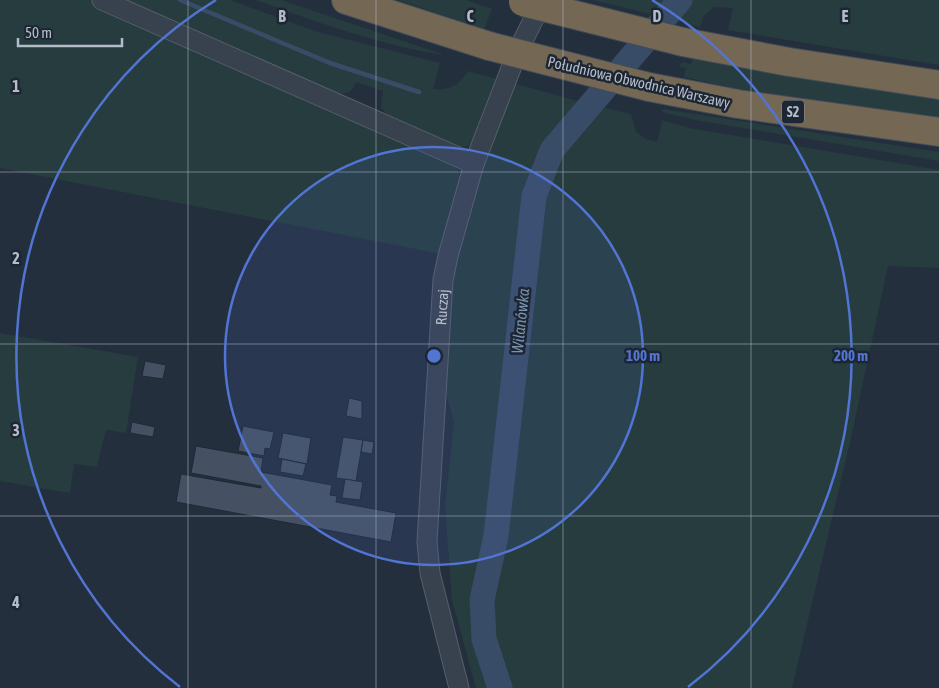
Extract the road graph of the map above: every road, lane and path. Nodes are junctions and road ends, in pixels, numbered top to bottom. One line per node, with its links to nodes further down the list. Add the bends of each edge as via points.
1 (102, 0): 6 (street)
2 (346, 0): 5 (highway, Południowa Obwodnica Warszawy / S2, bridge, via 488,46 649,87 738,104)
3 (527, 1): 4 (highway, bridge, via 683,42); 6 (street, Ruczaj, via 517,53)
4 (939, 85)
5 (939, 132)
6 (474, 164): 7 (street, Ruczaj, via 457,219 444,280 429,496 430,573)
7 (459, 688)

